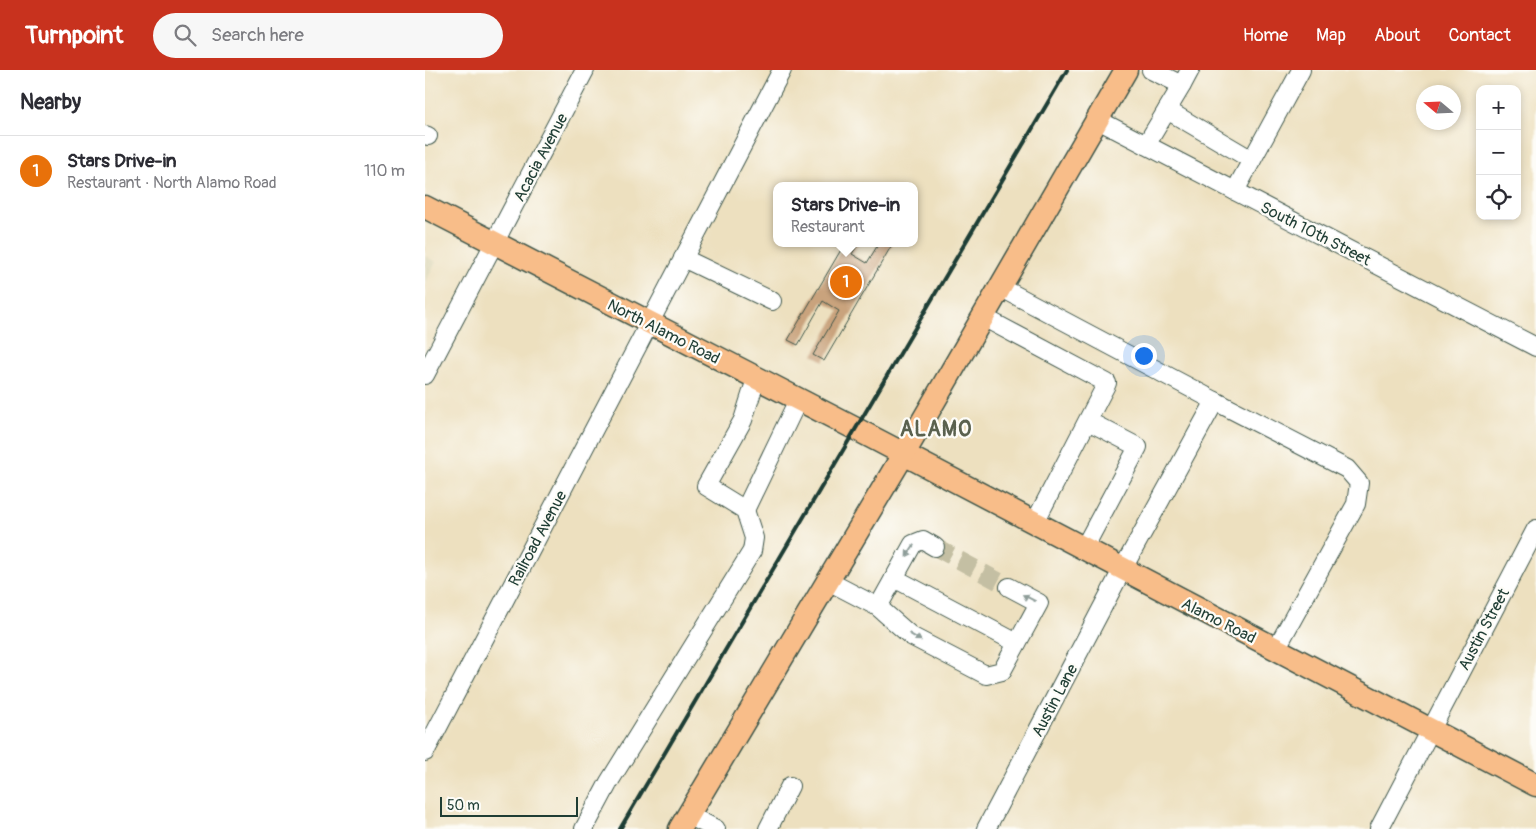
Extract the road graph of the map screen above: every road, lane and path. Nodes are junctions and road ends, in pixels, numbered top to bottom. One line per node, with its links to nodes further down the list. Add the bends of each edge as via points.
1 (585, 70): 13 (street, Acacia Avenue)
2 (782, 70): 14 (street, Railroad Avenue)
3 (1126, 70): 8 (main road)
4 (1151, 70): 6 (street)
5 (1301, 70): 10 (street)
6 (1186, 78): 7 (street)
7 (1167, 110): 9 (street); 10 (street)
8 (1097, 119): 9 (street, South 10th Street); 15 (main road)
9 (1146, 145): 11 (street, South 10th Street)
10 (1252, 160): 11 (street)
11 (1235, 191): 19 (street, South 10th Street)
12 (425, 207): 13 (main road, North Alamo Road)
13 (494, 243): 18 (main road, North Alamo Road); 20 (street, Acacia Avenue)
14 (683, 258): 16 (street); 18 (street, Railroad Avenue)
15 (1000, 287): 17 (main road); 23 (street)
16 (773, 300)
17 (983, 317): 24 (street, via 1107,383); 25 (main road)
18 (649, 324): 21 (main road, North Alamo Road); 39 (street, Railroad Avenue)
19 (1536, 346)
20 (425, 375)
21 (757, 379): 22 (main road, North Alamo Road); 26 (street, via 743,420 706,486)
22 (798, 400): 25 (main road, North Alamo Road); 26 (street)
23 (1215, 402): 31 (street, Austin Lane); 37 (street, via 1347,469 1359,483 1356,504)
24 (1088, 421): 27 (street); 30 (street, via 1138,448)
25 (903, 455): 27 (main road, Alamo Road); 33 (main road)
26 (745, 510): 43 (street, via 753,538 752,551 609,782)
27 (1034, 524): 30 (main road, Alamo Road)
28 (1536, 529): 38 (street, Austin Street)
29 (935, 547): 32 (street, one-way to 32, via 923,540 913,544)
30 (1083, 550): 31 (main road, Alamo Road)
31 (1122, 570): 37 (main road, Alamo Road); 46 (street, Austin Lane)
32 (893, 578): 35 (street); 36 (street)
33 (829, 581): 35 (street); 42 (main road)
34 (1009, 587): 36 (street, one-way to 34, via 1039,603)
35 (878, 607): 36 (street, one-way to 36, via 911,636 986,675 1002,671)
36 (1017, 643)
37 (1275, 649): 38 (main road, Alamo Road)
38 (1430, 729): 40 (main road, Alamo Road); 47 (street, Austin Street)
39 (425, 752)
40 (1536, 785)
41 (791, 786): 45 (street)
42 (684, 822): 44 (street)
43 (584, 829)
44 (717, 829)
45 (768, 829)
46 (986, 829)
47 (1379, 829)

